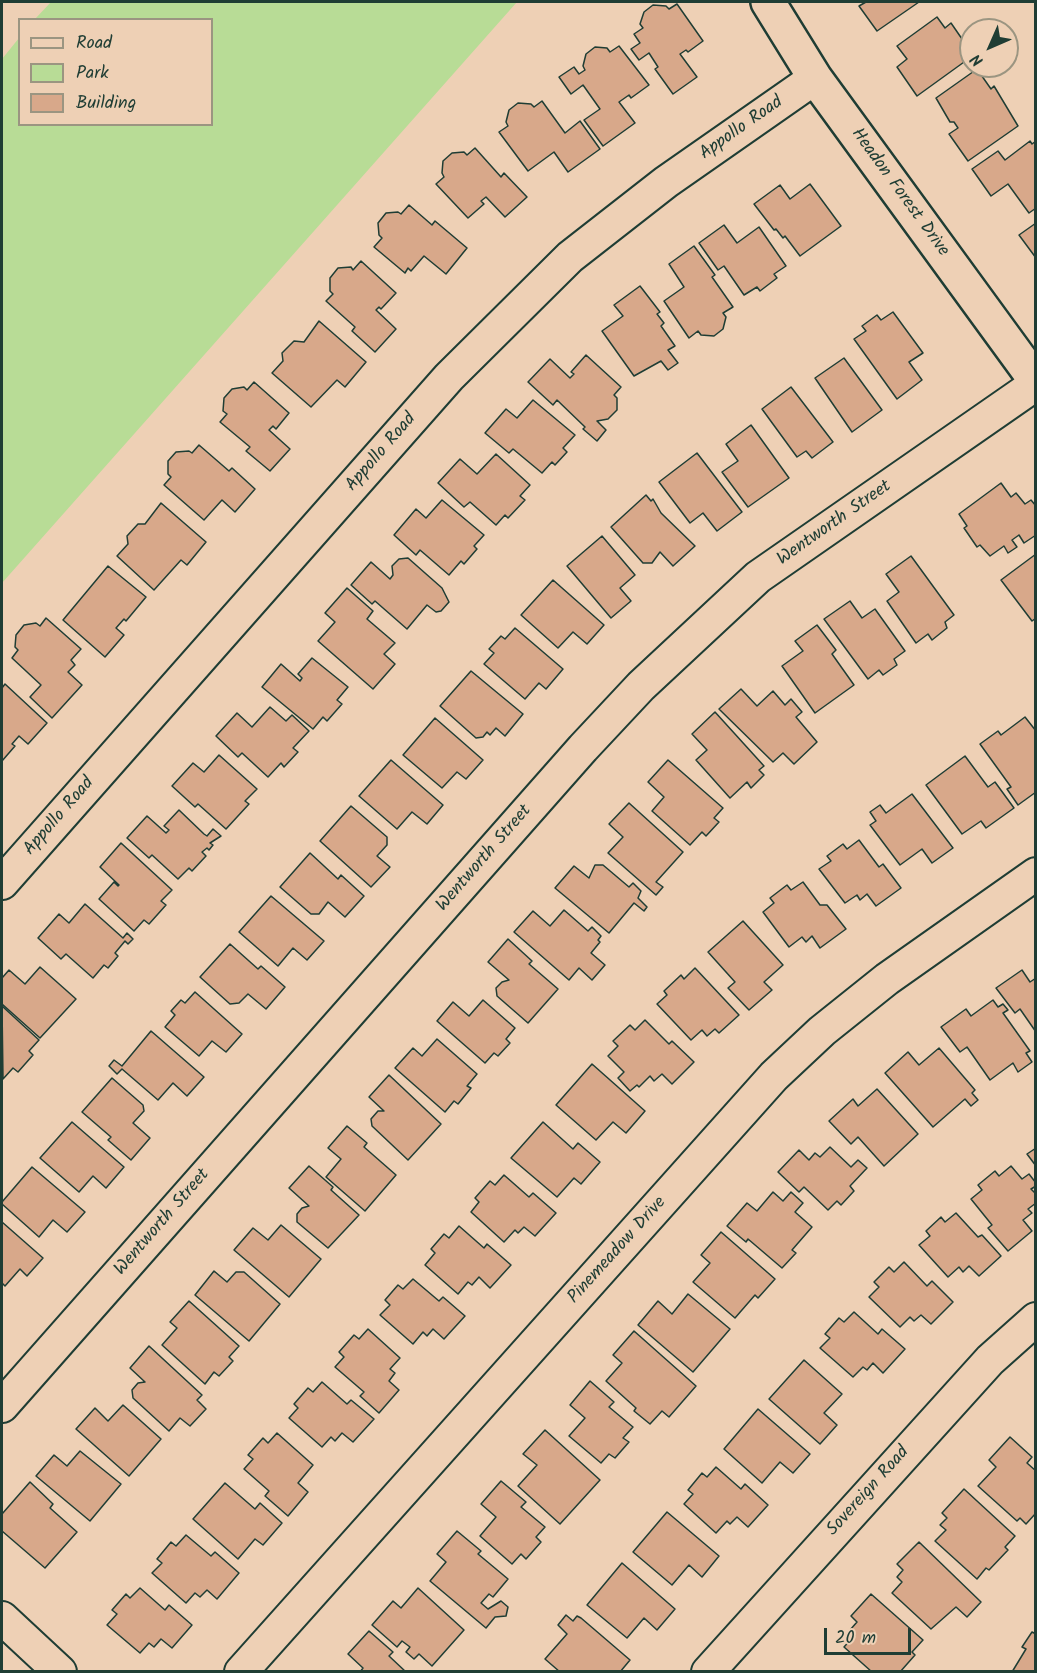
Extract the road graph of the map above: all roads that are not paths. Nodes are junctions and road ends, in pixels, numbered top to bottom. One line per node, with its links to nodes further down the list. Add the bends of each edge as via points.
1 (768, 2): 2 (street, Headon Forest Drive)
2 (815, 78): 3 (street, Headon Forest Drive); 5 (street, Appollo Road, via 666,182 570,257 449,376)
3 (1035, 382): 7 (street, Wentworth Street, via 758,577 641,686)
4 (1035, 874): 10 (street, Pinemeadow Drive, via 887,979 774,1076)
5 (2, 883)
6 (1035, 1319): 11 (street, Sovereign Road, via 990,1360)
7 (2, 1406)
8 (2, 1618): 9 (street)
9 (60, 1671)
10 (241, 1671)
11 (708, 1671)

